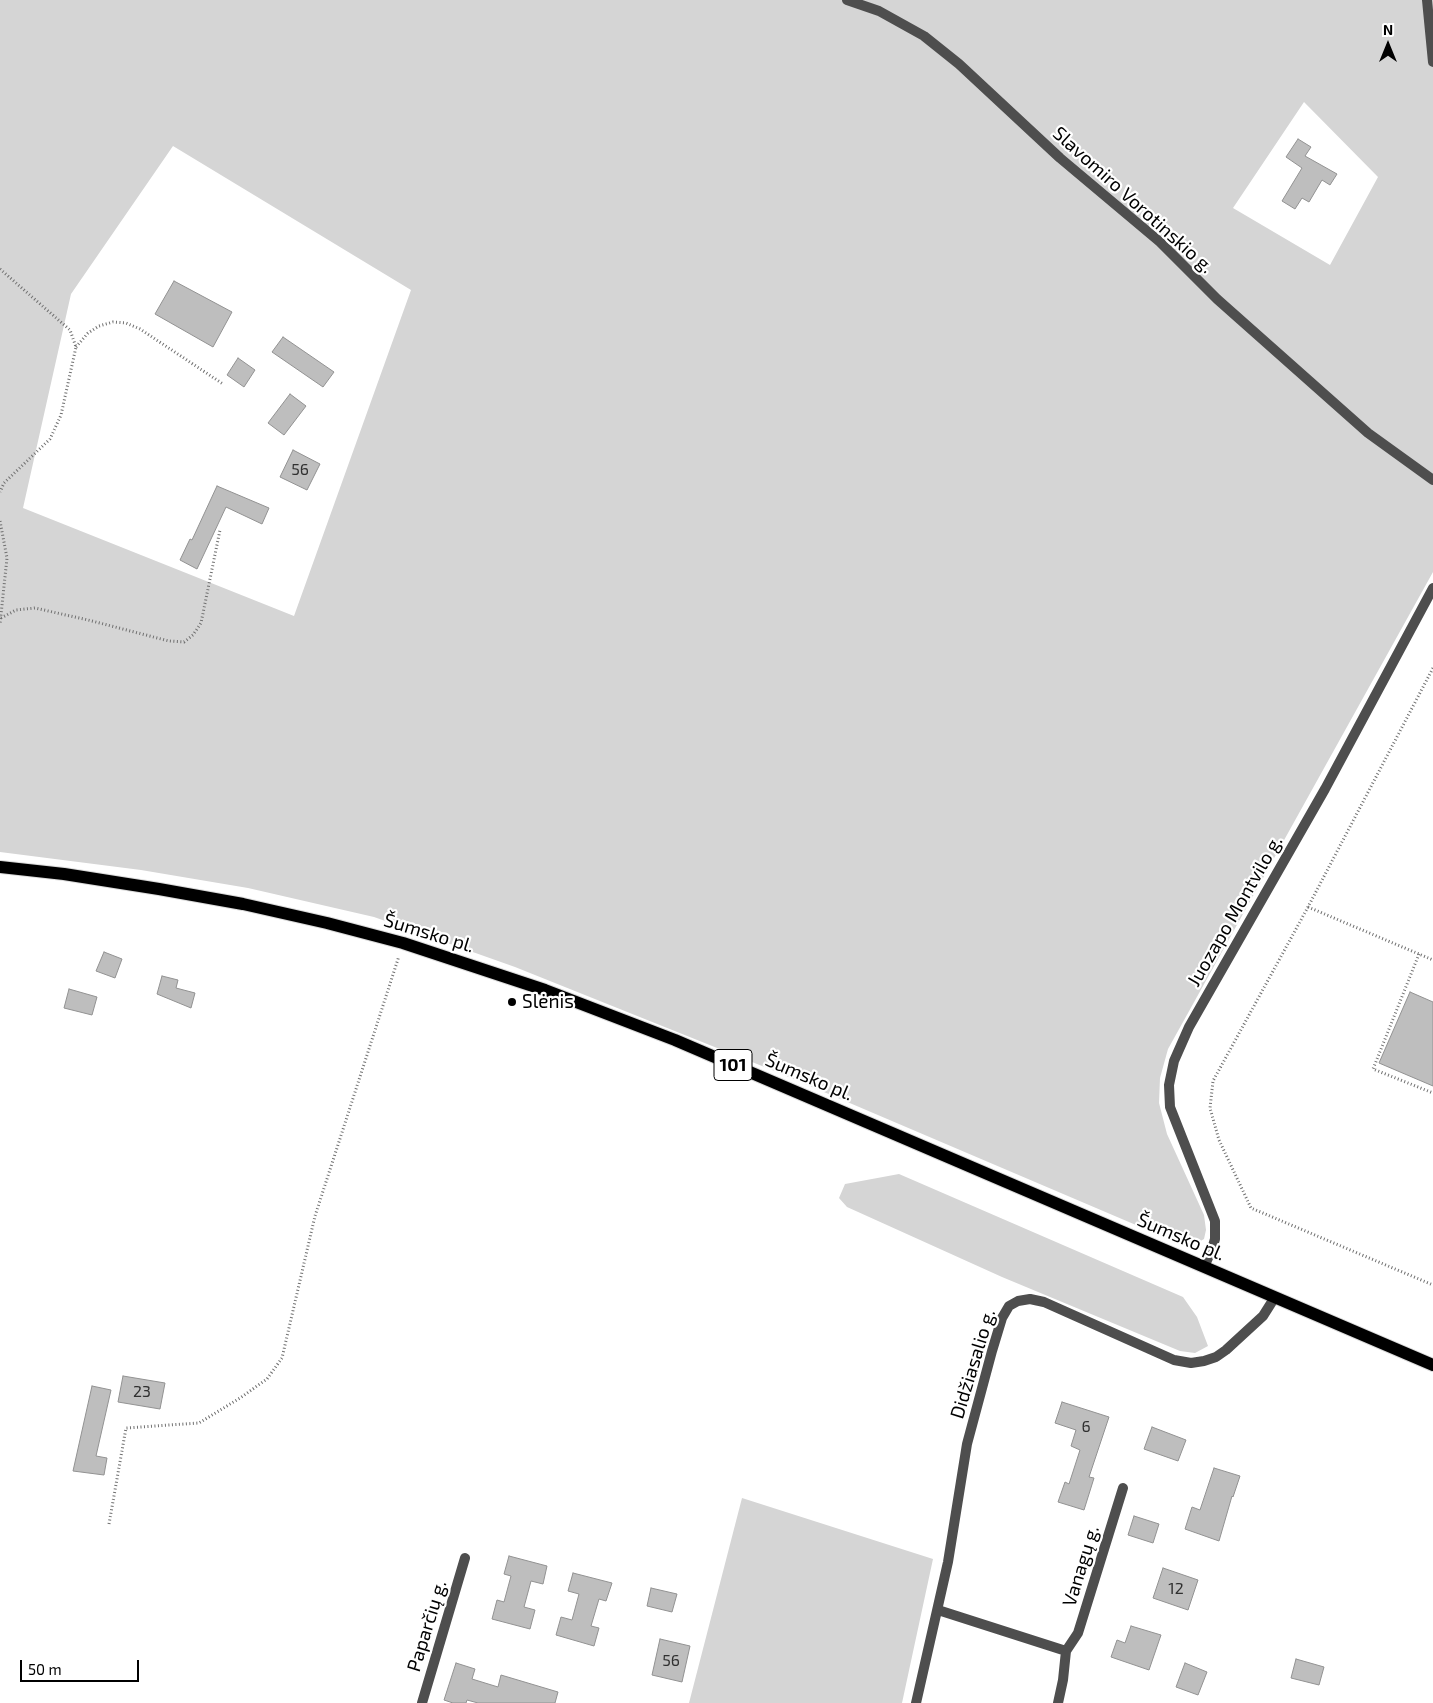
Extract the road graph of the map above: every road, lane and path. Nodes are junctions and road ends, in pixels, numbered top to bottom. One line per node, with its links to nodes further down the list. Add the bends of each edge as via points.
1 (847, 0): 7 (street, Slavomiro Vorotinskio g., via 879,12 924,36 959,64 1368,433)
2 (1427, 0): 3 (street)
3 (1433, 62)
4 (0, 269): 5 (path, via 70,330)
5 (76, 347): 6 (path, via 99,326 126,323); 8 (path, via 61,415 50,440 4,483)
6 (223, 384)
7 (1433, 480)
8 (0, 492)
9 (0, 522): 12 (path, via 7,558)
10 (220, 530): 12 (path, via 201,622 184,642 169,642 35,608 16,610)
11 (1433, 588): 21 (street, Juozapo Montvilo g., via 1325,789 1189,1026 1174,1061 1169,1085 1170,1107 1215,1221 1215,1239)
12 (1, 618): 13 (path)
13 (0, 624)
14 (1433, 668): 16 (path)
15 (0, 867): 17 (main road, Šumsko pl. / 101, via 83,877 243,904)
16 (1308, 907): 18 (path); 22 (path, via 1213,1081 1210,1108 1219,1140 1251,1208)
17 (403, 943): 21 (main road, Šumsko pl. / 101, via 546,990 651,1030); 26 (path, via 315,1216 282,1358 267,1379 199,1423 126,1428)
18 (1418, 954): 19 (path); 20 (path, via 1372,1069)
19 (1433, 960)
20 (1433, 1093)
21 (1204, 1267): 23 (main road, Šumsko pl. / 101)
22 (1433, 1285)
23 (1275, 1297): 24 (main road, Šumsko pl. / 101); 28 (street, Didžiasalio g., via 1262,1316 1216,1358 1191,1363 1174,1360 1044,1302 1030,1299 1009,1306 1002,1318 967,1444)
24 (1433, 1365)
25 (1123, 1488): 29 (street, Vanagų g., via 1078,1633)
26 (110, 1524)
27 (465, 1558): 30 (street, Paparčių g.)
28 (938, 1610): 29 (street); 31 (street, Didžiasalio g.)
29 (1066, 1651): 32 (street, Vanagų g.)
30 (422, 1703)
31 (916, 1703)
32 (1058, 1703)

